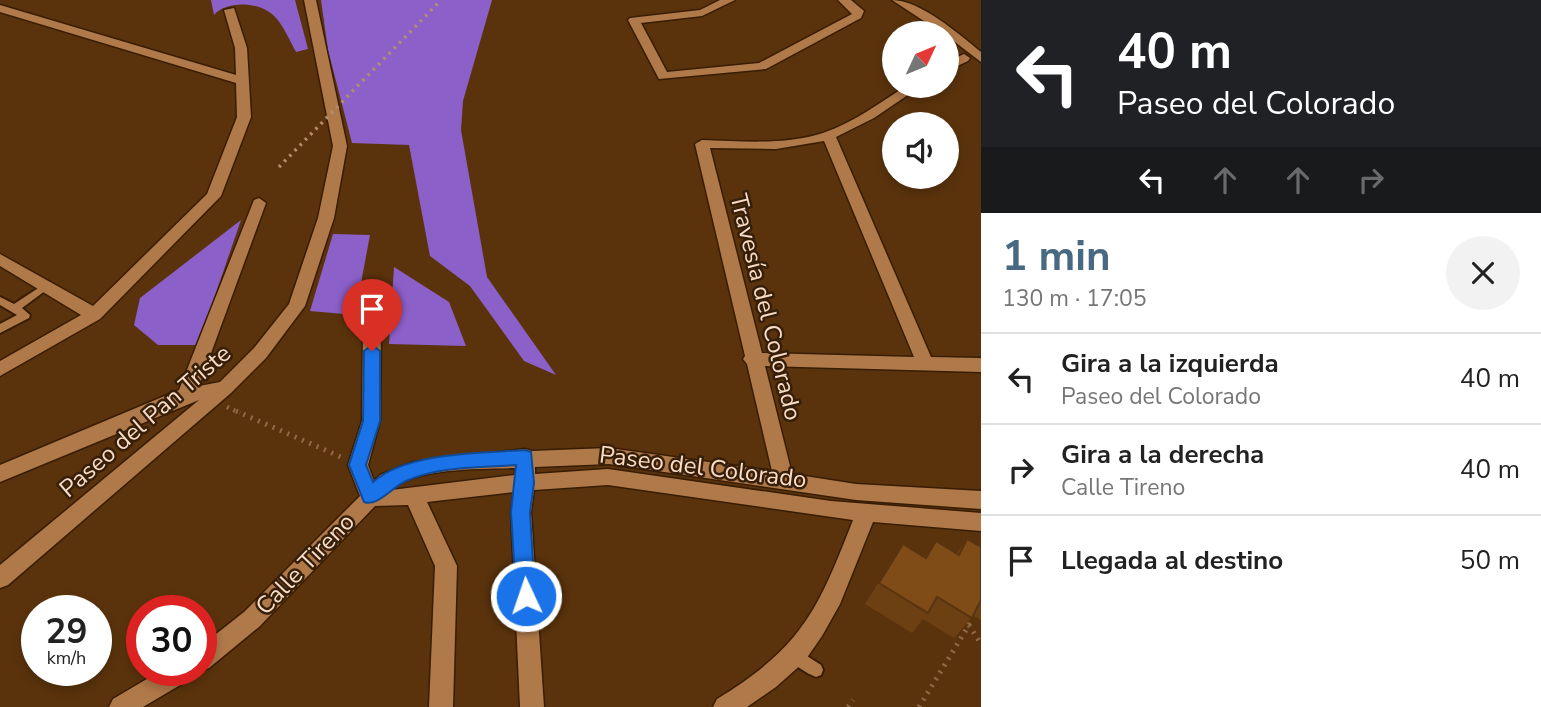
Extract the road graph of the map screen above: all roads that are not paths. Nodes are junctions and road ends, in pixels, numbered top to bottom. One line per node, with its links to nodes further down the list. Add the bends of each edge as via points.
1 (310, 0): 26 (street, Paseo del Pan Triste, via 340,146 326,218 297,306 260,353)
2 (729, 0): 3 (street, via 702,13 634,20 663,76 762,66 857,16 858,10)
3 (844, 0)
4 (885, 0): 8 (street)
5 (898, 0): 9 (street)
6 (0, 8): 11 (street)
7 (230, 10): 11 (street)
8 (917, 21)
9 (974, 52): 10 (street)
10 (981, 71)
11 (244, 80): 19 (street, via 244,117 214,196)
12 (896, 98): 13 (street)
13 (828, 135): 22 (street, Travesía del Colorado, via 761,145 702,144); 23 (street)
14 (259, 203): 27 (street)
15 (0, 259): 16 (street)
16 (46, 286): 18 (lane); 19 (street)
17 (0, 300): 18 (lane)
18 (14, 309): 21 (lane, via 25,315)
19 (94, 315): 25 (street)
20 (372, 328): 33 (street, Calle Tireno, via 371,421 358,465)
21 (0, 329)
22 (752, 359): 23 (street); 30 (street, Travesía del Colorado)
23 (926, 365): 24 (street)
24 (981, 365)
25 (0, 369)
26 (218, 394): 27 (street); 37 (street, Paseo del Pan Triste)
27 (186, 395): 29 (street)
28 (525, 457): 30 (street, Paseo del Colorado, via 609,456); 31 (street); 33 (street, Paseo del Colorado, via 413,470 387,481)
29 (0, 474)
30 (784, 481): 34 (street, Paseo del Colorado, via 856,492)
31 (525, 483): 32 (street, Paseo del Colorado); 35 (street, Paseo del Colorado, via 608,477); 44 (street, via 521,512)
32 (414, 496): 33 (street, Paseo del Colorado); 43 (street, via 446,566)
33 (370, 497): 38 (street, Calle Tireno, via 252,619)
34 (981, 500)
35 (866, 513): 36 (street, Paseo del Colorado); 39 (street, via 827,607)
36 (981, 522)
37 (0, 578)
38 (217, 647)
39 (793, 654): 40 (lane); 45 (street, via 761,685)
40 (816, 670)
41 (157, 686): 42 (street)
42 (121, 707)
43 (441, 707)
44 (532, 707)
45 (725, 707)

